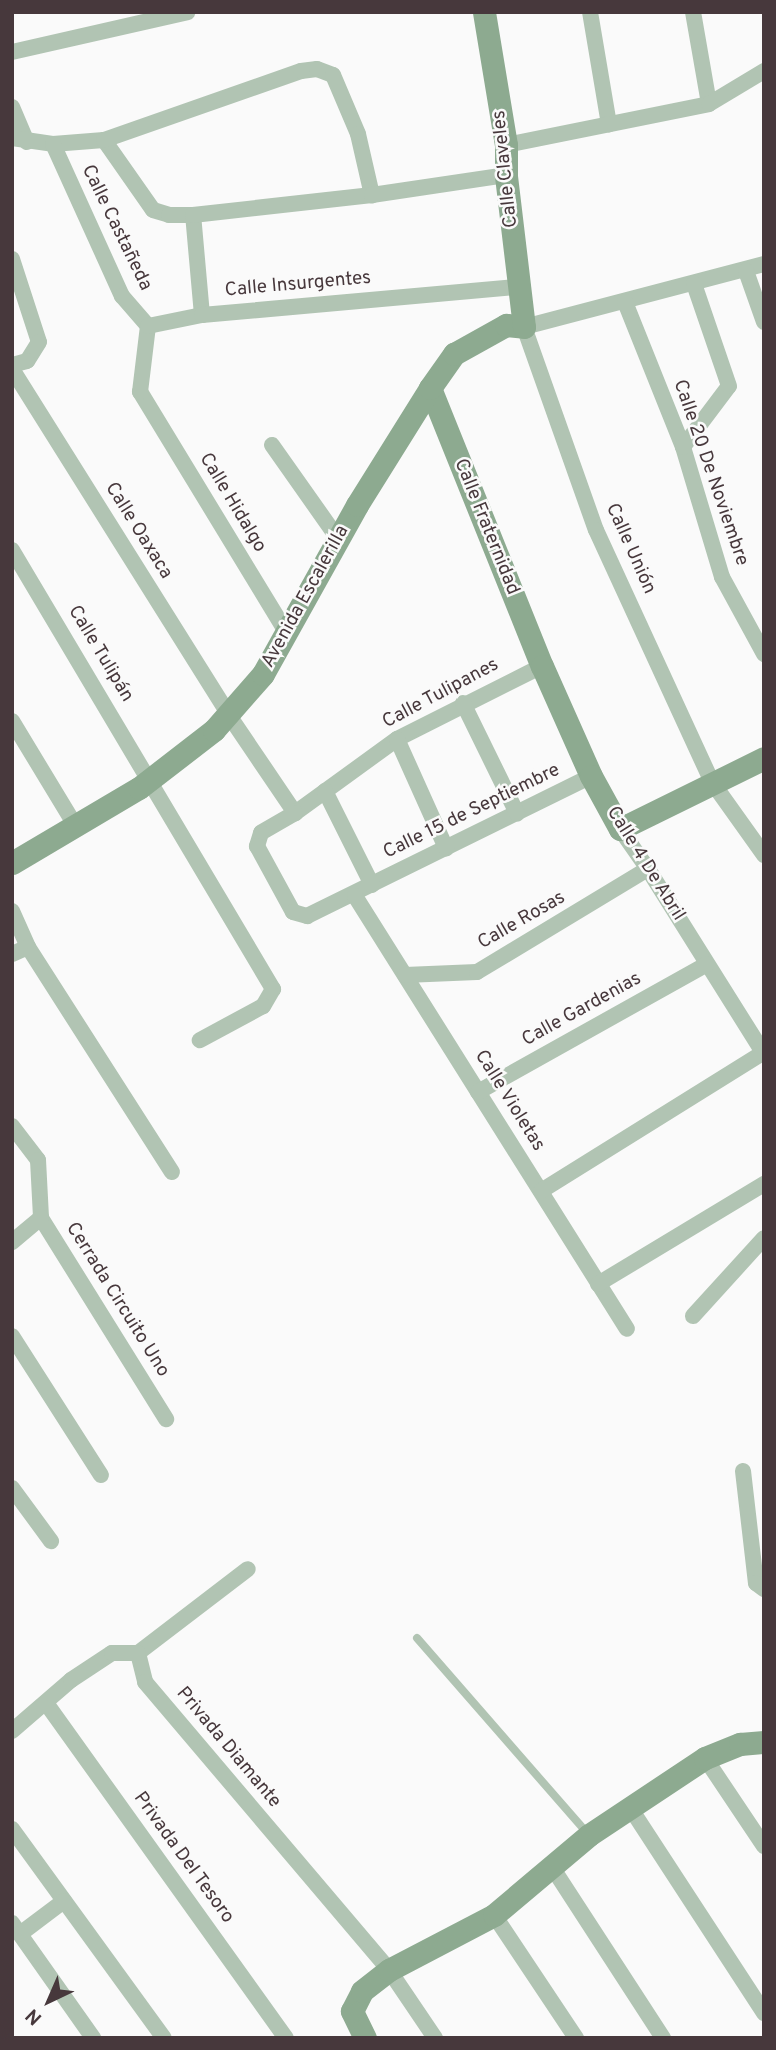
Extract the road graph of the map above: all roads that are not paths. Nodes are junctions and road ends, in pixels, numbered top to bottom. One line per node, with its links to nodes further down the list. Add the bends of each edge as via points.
1 (188, 12): 5 (street)
2 (484, 12): 13 (main road, Calle Claveles)
3 (590, 12): 9 (street)
4 (692, 12): 7 (street)
5 (12, 52)
6 (764, 71): 7 (street)
7 (709, 104): 9 (street)
8 (12, 107): 10 (street)
9 (609, 124): 13 (street)
10 (20, 140): 12 (street)
11 (104, 140): 12 (street); 15 (street, via 317,69 333,75 358,134); 16 (street, via 153,210)
12 (53, 145): 25 (street, Calle Castañeda, via 122,296)
13 (506, 145): 14 (main road, Calle Claveles)
14 (506, 175): 15 (street); 21 (main road, Calle Claveles)
15 (372, 195): 16 (street)
16 (193, 215): 23 (street)
17 (12, 259): 27 (street, Calle Oaxaca, via 39,342)
18 (764, 264): 19 (street)
19 (746, 271): 20 (street); 24 (street)
20 (694, 284): 22 (street); 30 (street, via 729,386)
21 (518, 287): 23 (street, Calle Insurgentes); 26 (main road, Calle Claveles)
22 (625, 302): 26 (street); 30 (street, Calle 20 De Noviembre)
23 (202, 315): 25 (street, Calle Insurgentes)
24 (764, 322)
25 (148, 326): 33 (street, Calle Hidalgo, via 140,392)
26 (524, 327): 28 (main road, Avenida Escalerilla, via 506,326 454,354); 43 (street, Calle Unión, via 596,530)
27 (17, 365): 37 (street, Calle Oaxaca)
28 (430, 388): 31 (main road, Avenida Escalerilla); 35 (main road, Calle Fraternidad)
29 (272, 446): 31 (street)
30 (682, 447): 34 (street, Calle 20 De Noviembre, via 722,577)
31 (339, 540): 33 (main road, Avenida Escalerilla)
32 (14, 558): 42 (street, Calle Tulipán)
33 (288, 635): 37 (main road, Avenida Escalerilla, via 263,674)
34 (764, 654)
35 (542, 666): 36 (street, Calle Tulipanes); 41 (main road, Calle 4 De Abril)
36 (463, 704): 39 (street, Calle Tulipanes); 46 (street)
37 (228, 714): 42 (main road, Avenida Escalerilla); 45 (street, Calle Oaxaca)
38 (12, 721): 47 (street)
39 (397, 739): 44 (street, Calle Tulipanes); 49 (street)
40 (764, 758): 43 (main road)
41 (591, 776): 46 (street, Calle 15 de Septiembre); 48 (main road, Calle 4 De Abril)
42 (151, 779): 47 (main road, Avenida Escalerilla); 60 (street, Calle Tulipán, via 273,989 263,1006)
43 (712, 782): 48 (main road); 50 (street, Calle Unión)
44 (325, 791): 45 (street, Calle Tulipanes); 53 (street)
45 (295, 813): 54 (street, Calle Tulipanes, via 261,833 257,846 293,912 307,916)
46 (517, 813): 49 (street, Calle 15 de Septiembre)
47 (75, 825): 51 (main road, Avenida Escalerilla)
48 (620, 829): 52 (street, Calle 4 De Abril)
49 (446, 848): 53 (street, Calle 15 de Septiembre)
50 (764, 855)
51 (12, 863)
52 (648, 869): 58 (street, Calle 4 De Abril); 59 (street, Calle Rosas, via 477,972)
53 (372, 885): 54 (street)
54 (355, 896): 59 (street, Calle Violetas)
55 (12, 911): 56 (street)
56 (28, 947): 57 (street); 64 (street)
57 (12, 954)
58 (707, 964): 61 (street, Calle 4 De Abril); 62 (street, Calle Gardenias)
59 (405, 975): 62 (street, Calle Violetas)
60 (200, 1040)
61 (763, 1053): 66 (street)
62 (478, 1091): 66 (street, Calle Violetas)
63 (12, 1126): 67 (street, Cerrada Circuito Uno, via 38,1160)
64 (172, 1172)
65 (764, 1184): 70 (street)
66 (541, 1191): 70 (street, Calle Violetas)
67 (41, 1218): 69 (street); 74 (street, Cerrada Circuito Uno)
68 (764, 1238): 71 (street)
69 (12, 1241)
70 (598, 1284): 72 (street, Calle Violetas)
71 (693, 1316)
72 (627, 1329)
73 (12, 1336): 76 (street)
74 (166, 1419)
75 (743, 1471): 80 (street, via 757,1583)
76 (100, 1475)
77 (12, 1488): 78 (street)
78 (51, 1541)
79 (248, 1569): 82 (street)
80 (764, 1589)
81 (417, 1638): 89 (lane)
82 (138, 1653): 83 (street, via 112,1653 71,1679); 95 (street, Privada Diamante, via 145,1682)
83 (46, 1703): 84 (street); 99 (street, Privada Del Tesoro)
84 (12, 1731)
85 (764, 1742): 86 (main road, via 740,1744)
86 (705, 1758): 87 (main road); 90 (street)
87 (631, 1809): 89 (main road); 96 (street)
88 (12, 1829): 92 (street)
89 (589, 1835): 91 (main road)
90 (764, 1846)
91 (552, 1867): 93 (main road); 103 (street)
92 (64, 1901): 94 (street); 98 (street)
93 (494, 1915): 95 (main road); 102 (street)
94 (16, 1929): 97 (street)
95 (389, 1970): 100 (main road, via 362,1991 352,2011); 101 (street, Privada Diamante)
96 (764, 2013)
97 (93, 2038)
98 (164, 2038)
99 (286, 2038)
100 (365, 2038)
101 (435, 2038)
102 (576, 2038)
103 (663, 2038)

